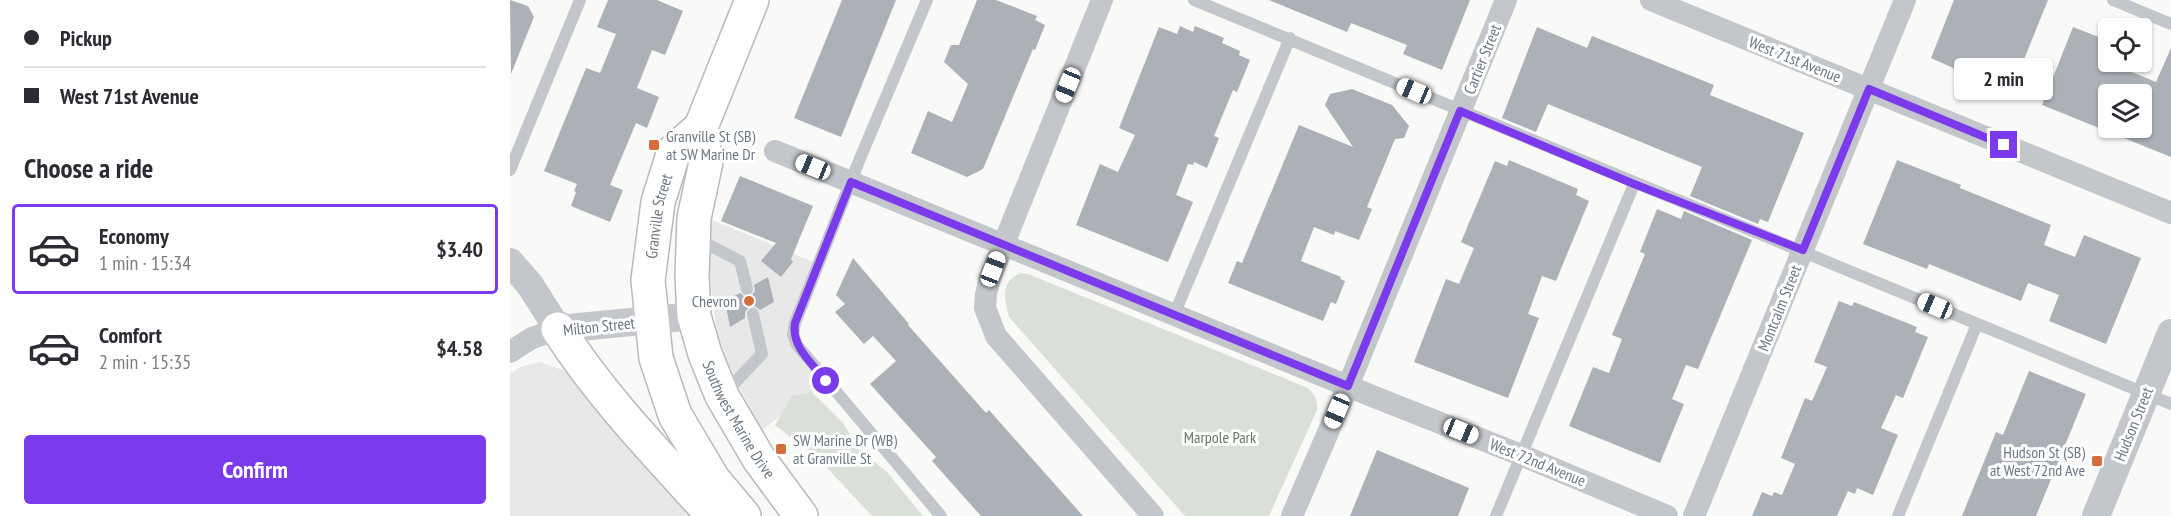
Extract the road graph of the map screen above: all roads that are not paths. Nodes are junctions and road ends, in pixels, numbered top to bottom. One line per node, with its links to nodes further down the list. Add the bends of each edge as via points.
1 (580, 0): 16 (lane)
2 (752, 0): 14 (main road, Granville Street)
3 (927, 0): 17 (lane)
4 (1102, 0): 21 (street)
5 (1194, 0): 11 (lane)
6 (1506, 0): 13 (street, Cartier Street)
7 (1651, 0): 12 (street, West 71st Avenue)
8 (1905, 0): 12 (street, Montcalm Street)
9 (2113, 0): 10 (lane)
10 (2171, 24)
11 (1290, 38): 13 (lane); 26 (lane)
12 (1869, 89): 19 (street, West 71st Avenue); 22 (street, Montcalm Street)
13 (1460, 111): 18 (lane); 33 (street, Cartier Street)
14 (701, 127): 20 (main road, Granville Street, via 706,162); 28 (main road, Granville Street, via 674,151 658,202 648,280)
15 (775, 151): 17 (street, West 72nd Avenue)
16 (510, 170)
17 (851, 182): 21 (street, West 72nd Avenue); 40 (lane, via 793,335 804,354)
18 (1634, 184): 22 (lane); 36 (lane)
19 (2171, 213)
20 (693, 236): 24 (lane, via 740,261); 27 (main road, Granville Street)
21 (1002, 244): 26 (street, West 72nd Avenue); 41 (street, via 986,294 986,308 996,336)
22 (1803, 250): 29 (lane); 45 (street, Montcalm Street)
23 (510, 261): 30 (street)
24 (747, 289)
25 (753, 314): 34 (lane, via 762,354)
26 (1174, 315): 33 (street, West 72nd Avenue)
27 (694, 316): 28 (street, Milton Street); 34 (main road, Southwest Marine Drive)
28 (651, 320): 30 (street, Milton Street); 38 (main road, via 656,358 675,415 713,478)
29 (1977, 324): 35 (lane); 46 (lane)
30 (558, 329): 32 (street, Milton Street, via 532,338); 37 (main road, via 583,368 629,422 709,511)
31 (2171, 333): 35 (street, Hudson Street)
32 (510, 352)
33 (1348, 386): 36 (street, West 72nd Avenue); 42 (street, Cartier Street)
34 (722, 396): 39 (main road, Southwest Marine Drive, via 759,459)
35 (2158, 399): 47 (street, Hudson Street)
36 (1521, 454): 43 (lane); 44 (street, West 72nd Avenue)
37 (719, 516)
38 (744, 516)
39 (801, 516)
40 (940, 516)
41 (1153, 516)
42 (1292, 516)
43 (1496, 516)
44 (1667, 516)
45 (1694, 516)
46 (1898, 516)
47 (2096, 516)

